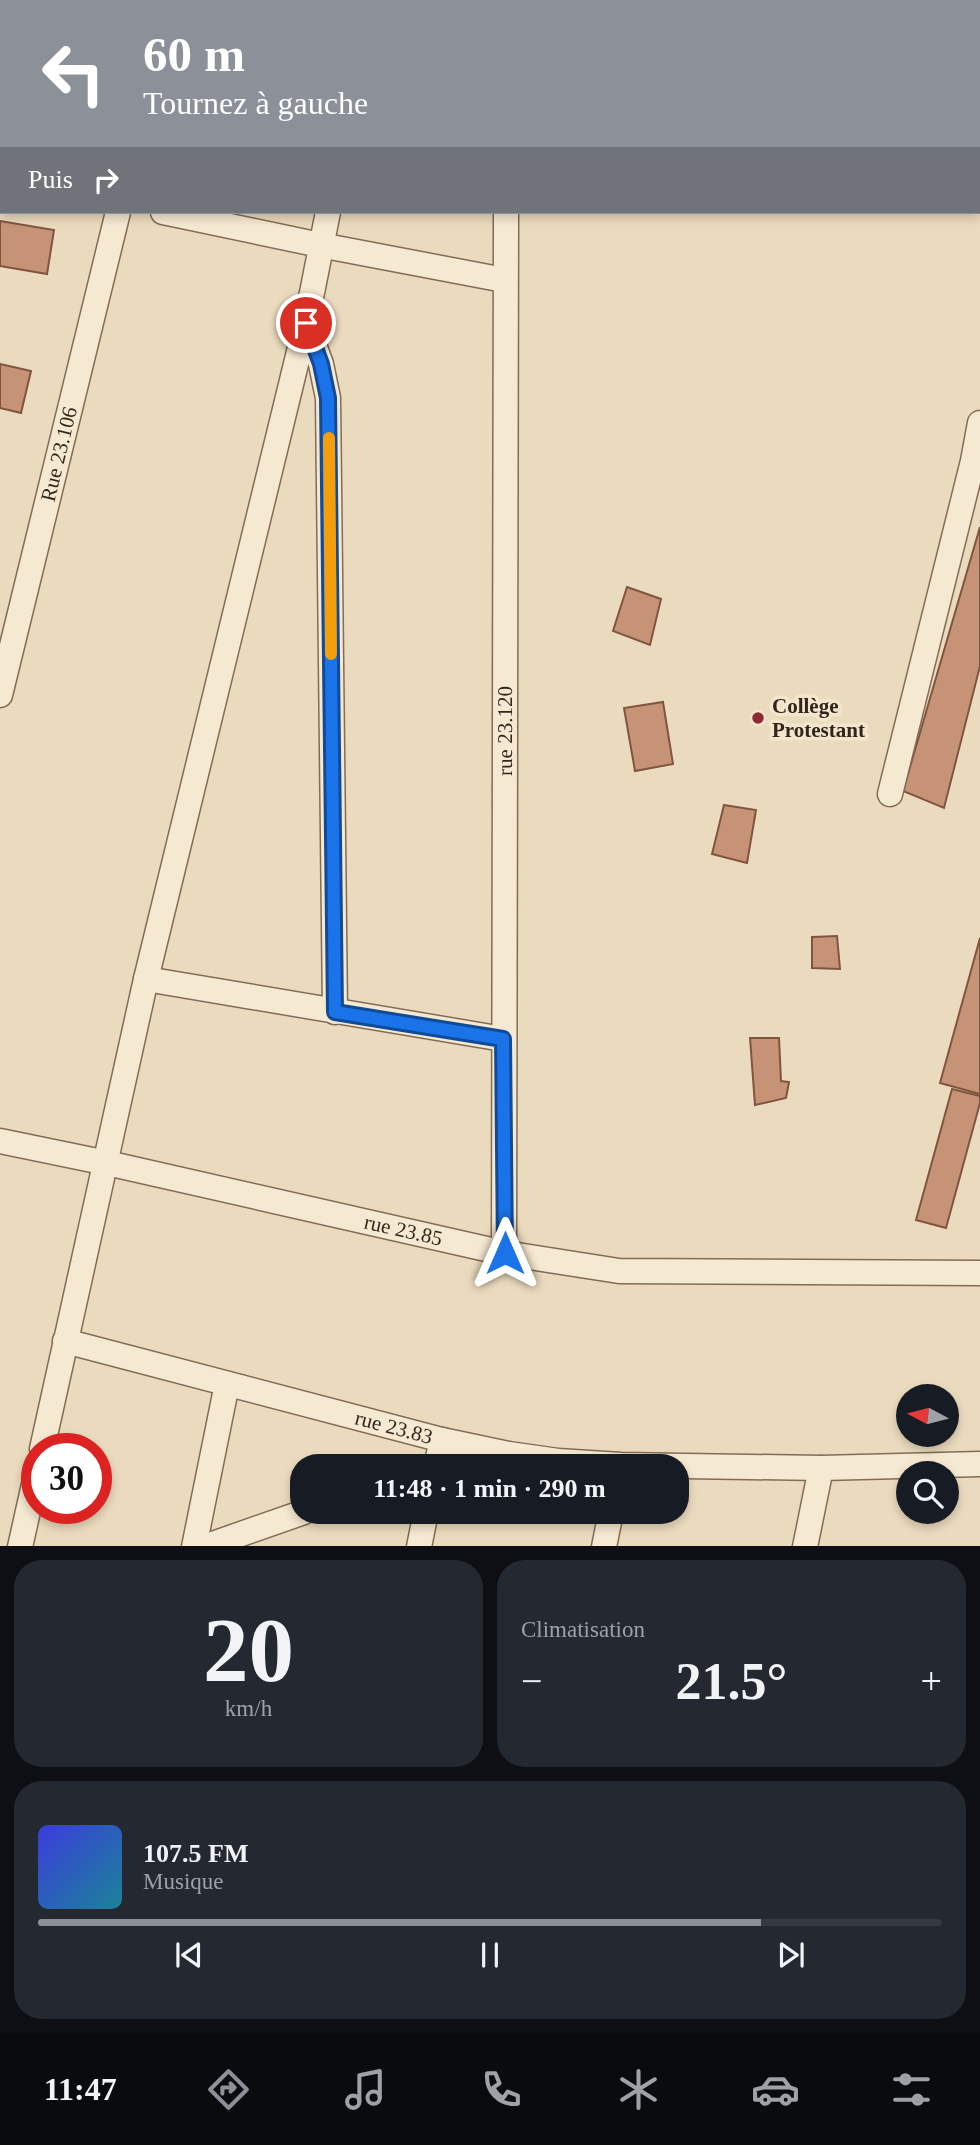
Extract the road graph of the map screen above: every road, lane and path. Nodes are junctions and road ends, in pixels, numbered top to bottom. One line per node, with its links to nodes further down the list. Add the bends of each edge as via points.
1 (118, 214): 10 (street, Rue 23.106)
2 (173, 214): 5 (street)
3 (328, 214): 5 (street)
4 (506, 214): 6 (street, rue 23.120)
5 (320, 245): 6 (street); 7 (street)
6 (505, 280): 14 (street, rue 23.120)
7 (306, 323): 12 (street); 13 (street, via 328,398)
8 (980, 423): 9 (street)
9 (976, 461): 11 (street)
10 (0, 695)
11 (890, 794)
12 (146, 979): 13 (street); 16 (street)
13 (335, 1012): 14 (street)
14 (503, 1039): 17 (street, rue 23.120)
15 (0, 1141): 16 (street, rue 23.85)
16 (107, 1163): 17 (street, rue 23.85); 19 (street)
17 (505, 1253): 18 (street, rue 23.85, via 641,1272)
18 (980, 1273)
19 (65, 1341): 20 (street, rue 23.83); 21 (street)
20 (227, 1384): 22 (street, rue 23.83); 33 (street)
21 (45, 1433)
22 (442, 1440): 23 (street); 24 (street, rue 23.83)
23 (439, 1454)
24 (511, 1454)
25 (980, 1464): 27 (street, rue 23.83)
26 (689, 1467): 27 (street, rue 23.83)
27 (821, 1468): 37 (street)
28 (290, 1517): 34 (street)
29 (25, 1524): 32 (street)
30 (424, 1524): 35 (street)
31 (609, 1524): 36 (street)
32 (20, 1546)
33 (194, 1546)
34 (204, 1546)
35 (419, 1546)
36 (604, 1546)
37 (805, 1546)

